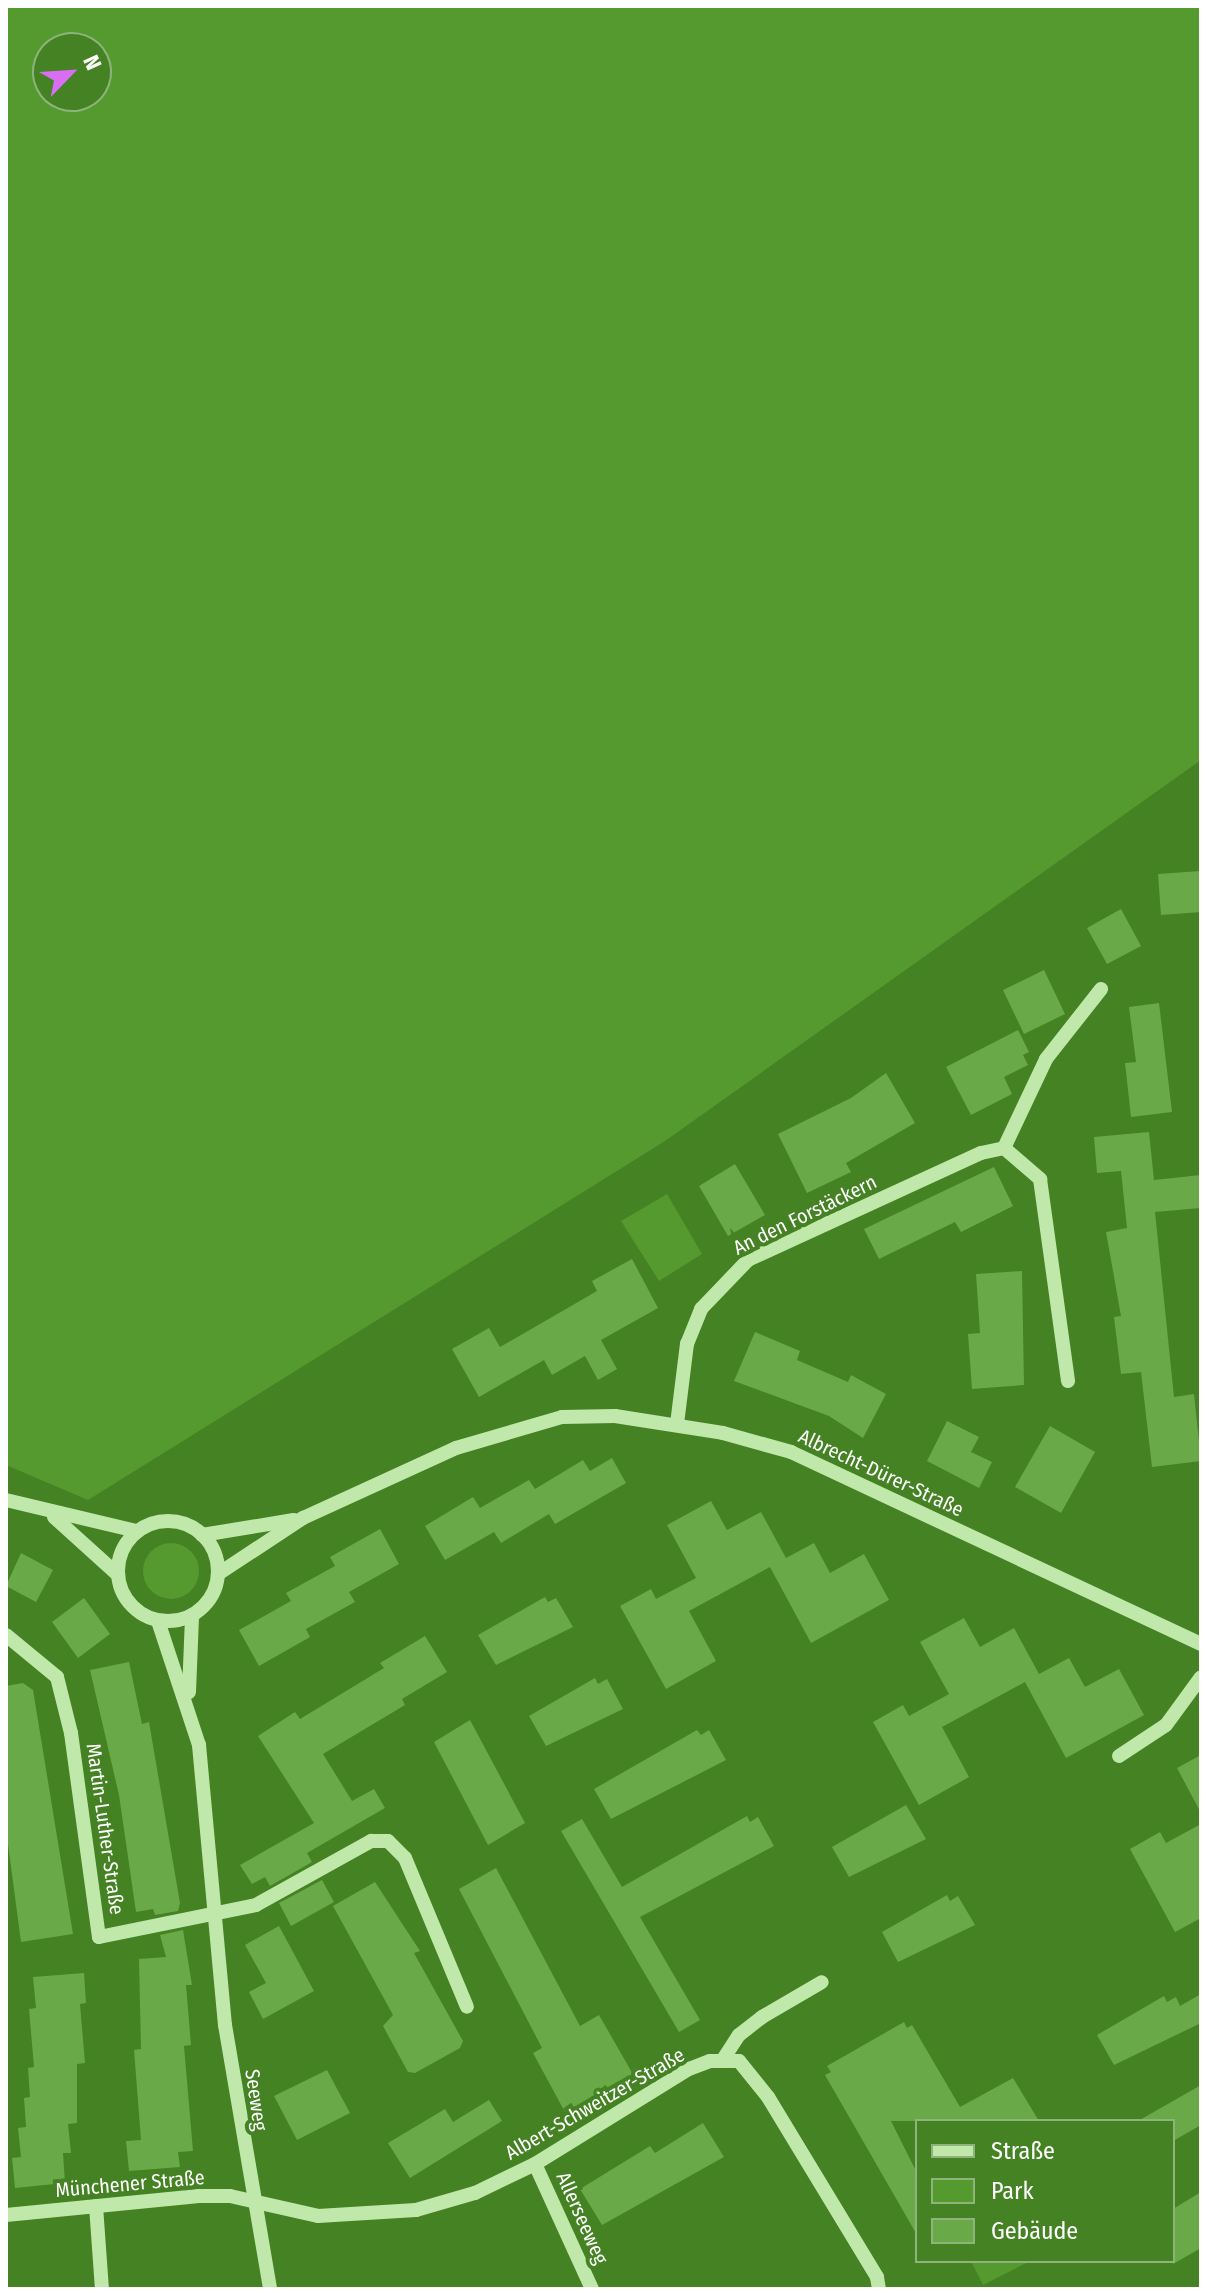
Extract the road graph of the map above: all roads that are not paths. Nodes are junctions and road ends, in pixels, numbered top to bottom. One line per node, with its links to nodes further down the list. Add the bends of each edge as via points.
1 (1101, 989): 2 (street, via 1046,1059)
2 (1004, 1148): 3 (street, via 1040,1179); 4 (street, An den Forstäckern, via 981,1153 748,1260 701,1309 687,1344)
3 (1068, 1381)
4 (677, 1424): 7 (street, Albrecht-Dürer-Straße, via 615,1416 562,1417 456,1448); 15 (street, Albrecht-Dürer-Straße, via 791,1452)
5 (6, 1500): 6 (street)
6 (50, 1514): 8 (street); 10 (street)
7 (303, 1518): 9 (street, Albrecht-Dürer-Straße); 11 (street, Albrecht-Dürer-Straße)
8 (136, 1531): 9 (street, via 165,1520 182,1522); 10 (street, via 118,1558)
9 (202, 1535): 11 (street, via 216,1557)
10 (117, 1574): 13 (street, via 129,1604)
11 (218, 1574): 12 (street, via 215,1591)
12 (192, 1616): 13 (street); 17 (street, Seeweg)
13 (158, 1621): 17 (street, Seeweg)
14 (6, 1635): 19 (street, Martin-Luther-Straße, via 57,1677 71,1733 99,1937)
15 (1201, 1644)
16 (1201, 1677): 18 (street, via 1166,1725)
17 (189, 1701): 19 (street, Seeweg, via 204,1787)
18 (1119, 1756)
19 (213, 1914): 21 (street, via 256,1905 371,1841 388,1841 405,1858); 24 (street, Seeweg, via 243,2149)
20 (822, 1982): 22 (street, via 739,2035)
21 (467, 2007)
22 (722, 2061): 23 (street, Albert-Schweitzer-Straße, via 689,2069); 30 (street, via 739,2061 755,2078 877,2277)
23 (535, 2164): 24 (street, Albert-Schweitzer-Straße, via 475,2193 416,2210 318,2216); 29 (street, Allerseeweg)
24 (257, 2203): 25 (street, Münchener Straße, via 199,2196); 28 (street, Seeweg)
25 (96, 2206): 26 (street, Münchener Straße); 27 (street)
26 (6, 2215)
27 (102, 2289)
28 (270, 2289)
29 (592, 2289)
30 (879, 2289)

